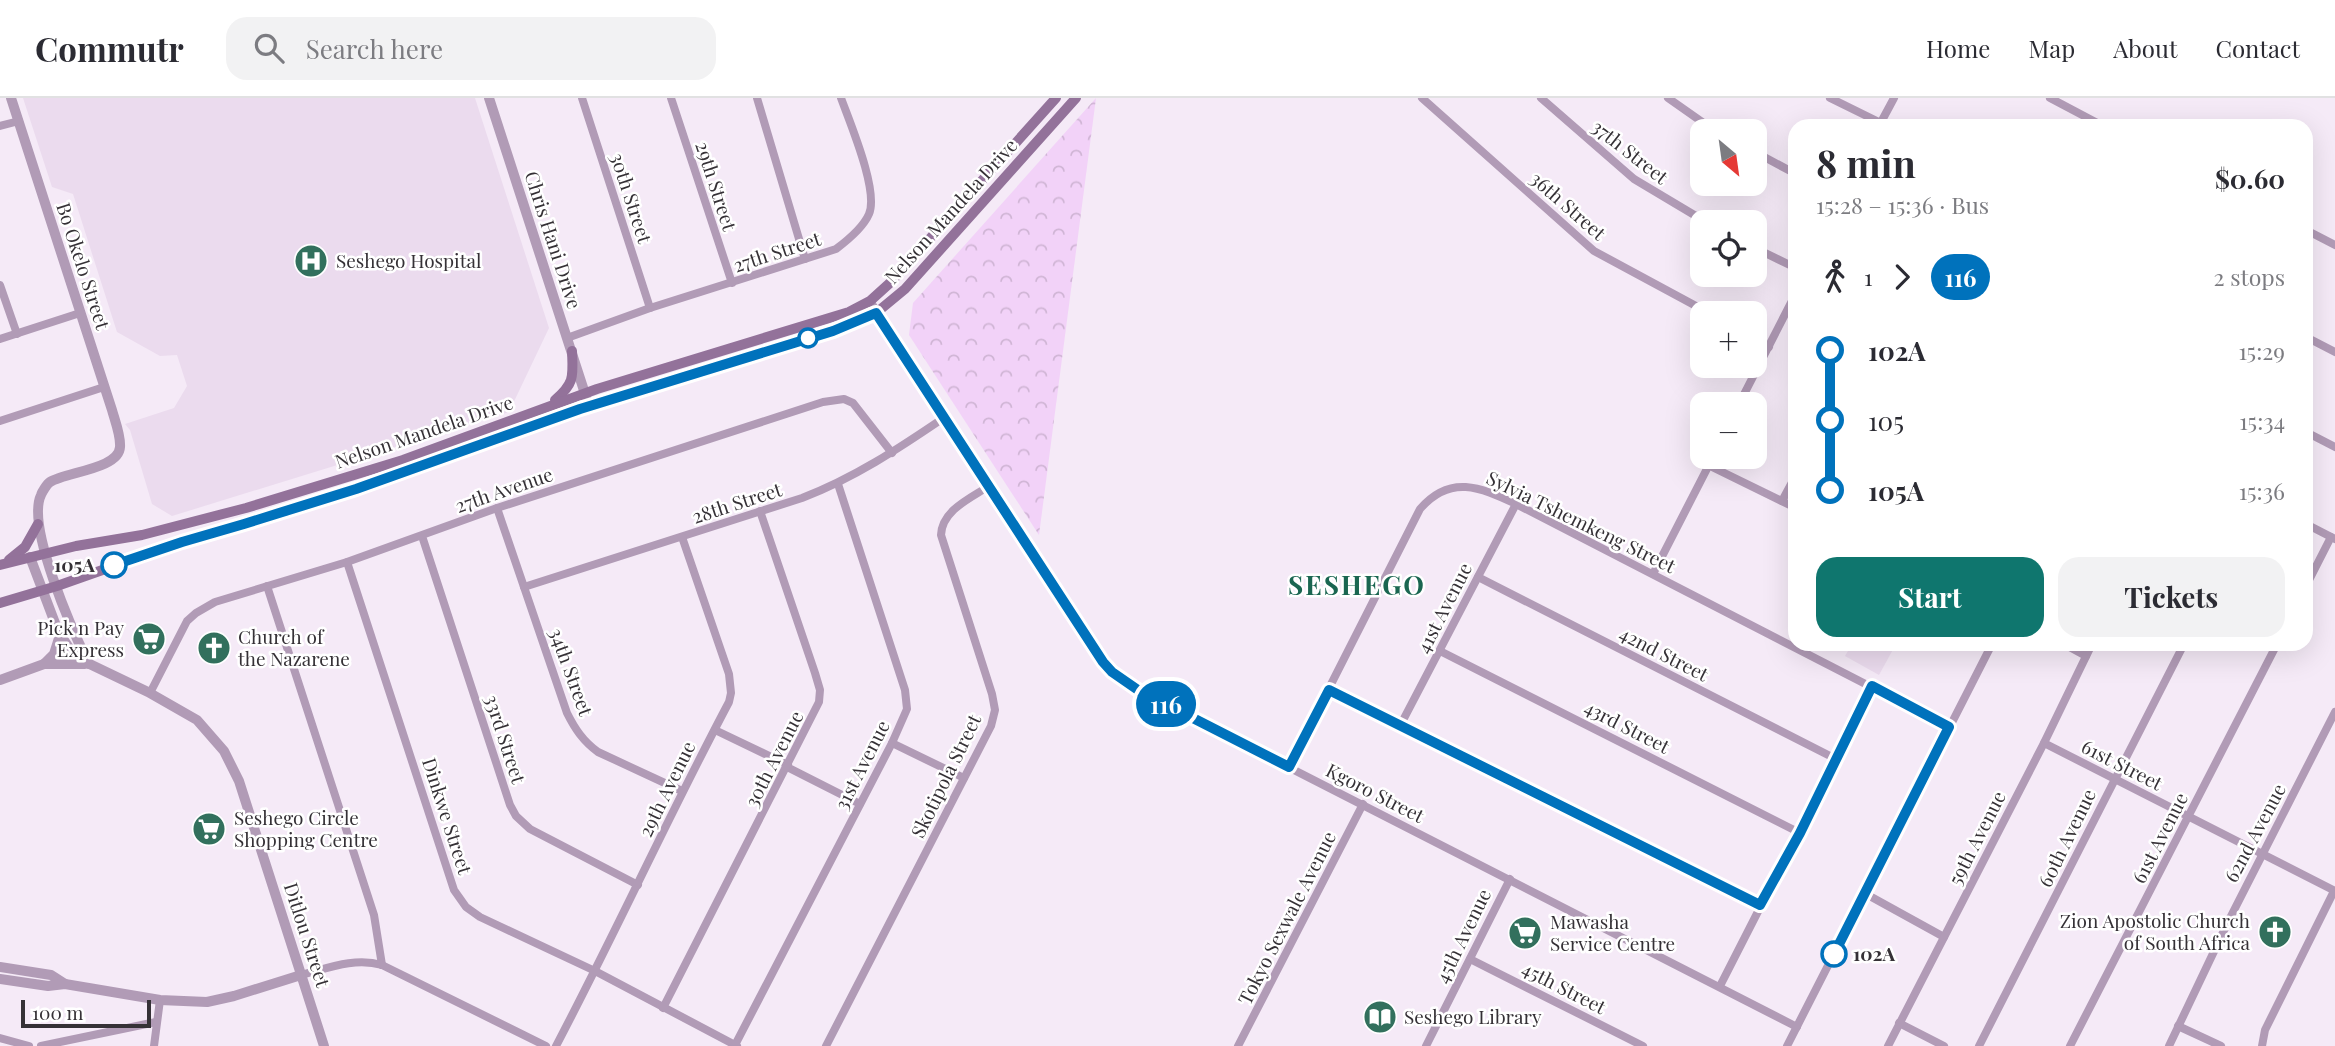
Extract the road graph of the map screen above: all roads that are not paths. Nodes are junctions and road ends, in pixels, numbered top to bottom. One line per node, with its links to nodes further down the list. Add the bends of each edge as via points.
1 (11, 98): 19 (street, Bo Okelo Street)
2 (489, 98): 38 (street, Chris Hani Drive)
3 (582, 98): 33 (street, 30th Street)
4 (671, 98): 29 (street, 29th Street)
5 (757, 98): 27 (street)
6 (841, 98): 27 (street, 27th Street, via 870,186 871,206 866,219 836,249)
7 (1056, 98): 31 (main road, Nelson Mandela Drive)
8 (1076, 98): 36 (main road, Nelson Mandela Drive, via 905,289)
9 (1422, 98): 32 (street, 36th Street, via 1594,251)
10 (1541, 98): 23 (street, 37th Street, via 1634,180)
11 (1668, 98): 15 (street)
12 (1830, 98): 16 (street)
13 (1894, 98): 17 (street)
14 (2050, 98): 18 (street)
15 (1698, 119)
16 (1870, 119)
17 (1885, 119)
18 (2090, 119)
19 (19, 121): 20 (street); 35 (street, Bo Okelo Street)
20 (0, 126)
21 (1768, 159): 22 (street)
22 (1788, 170)
23 (1690, 213)
24 (2313, 234): 25 (street)
25 (2335, 245)
26 (1767, 254): 28 (street)
27 (805, 259): 29 (street, 27th Street)
28 (1788, 264)
29 (732, 283): 33 (street, 27th Street)
30 (0, 285): 37 (street)
31 (870, 301): 36 (street, Kgoro Street); 46 (main road, Nelson Mandela Drive, via 849,312)
32 (1690, 303)
33 (650, 308): 38 (street, 27th Street)
34 (1788, 309): 41 (street)
35 (80, 313): 37 (street); 44 (street, Bo Okelo Street)
36 (876, 313): 47 (main road, Nelson Mandela Drive, via 833,331); 49 (street, Kgoro Street)
37 (17, 334): 39 (street)
38 (567, 338): 42 (street, Chris Hani Drive)
39 (0, 339)
40 (2313, 341): 43 (street)
41 (1769, 346): 45 (street)
42 (572, 351): 46 (street, Chris Hani Drive); 48 (main road, via 571,384)
43 (2335, 352)
44 (104, 387): 50 (street); 64 (street, Bo Okelo Street, via 121,445 119,452 105,463 50,482 40,495)
45 (1745, 392)
46 (585, 393): 47 (street, Chris Hani Drive); 48 (main road, Nelson Mandela Drive)
47 (589, 406): 76 (main road, Nelson Mandela Drive, via 356,489)
48 (547, 407): 69 (main road, Nelson Mandela Drive, via 403,460 260,504)
49 (945, 417): 53 (street, 28th Street); 57 (street, Kgoro Street)
50 (0, 421)
51 (2313, 436): 52 (street)
52 (2335, 447)
53 (892, 453): 56 (street, 28th Street); 62 (street, 27th Avenue, via 853,402 833,400)
54 (1706, 469): 73 (street)
55 (1724, 469): 59 (street)
56 (838, 484): 63 (street, 28th Street); 101 (street, 31st Avenue, via 907,698 904,719)
57 (989, 486): 105 (street, Kgoro Street, via 1112,672); 106 (street, Skotipola Street, via 951,512 942,528 943,545 995,705 991,726)
58 (1788, 490): 59 (street)
59 (1782, 501): 61 (street)
60 (1516, 504): 73 (street, Sylvia Tshemkeng Street); 75 (street, 41st Avenue); 95 (street, Sylvia Tshemkeng Street, via 1475,487 1447,489 1427,501)
61 (1788, 504)
62 (497, 508): 66 (street, 27th Avenue); 78 (street, 34th Street)
63 (760, 511): 67 (street, 28th Street); 104 (street, 30th Avenue, via 820,690 815,714)
64 (38, 524): 69 (street); 72 (main road, via 25,547)
65 (2313, 528): 68 (street)
66 (422, 536): 71 (street, 27th Avenue); 115 (street, 33rd Street, via 516,816 530,829)
67 (682, 537): 78 (street, 28th Street); 100 (street, 29th Avenue, via 731,684 729,702)
68 (2333, 538): 74 (street)
69 (45, 554): 70 (main road, Nelson Mandela Drive); 76 (street)
70 (30, 558): 72 (main road, Nelson Mandela Drive); 79 (street, Ditlou Street)
71 (347, 562): 77 (street, 27th Avenue); 123 (street, Dinkwe Street, via 454,890 480,917)
72 (2, 564)
73 (1653, 574): 82 (street, Sylvia Tshemkeng Street)
74 (2313, 574)
75 (1478, 577): 83 (street, 41st Avenue); 103 (street, 42nd Street)
76 (57, 586): 79 (main road, Nelson Mandela Drive); 92 (street)
77 (267, 586): 96 (street, 27th Avenue, via 196,612); 121 (street, via 374,915)
78 (524, 587): 108 (street, 34th Street, via 576,731 598,752)
79 (42, 590): 80 (main road, Nelson Mandela Drive); 81 (street, Ditlou Street)
80 (0, 603)
81 (60, 635): 91 (street, via 54,654); 92 (street, Ditlou Street, via 75,657)
82 (1788, 643)
83 (1440, 650): 98 (street, 41st Avenue); 112 (street, 43rd Street)
84 (1804, 651): 94 (street, Sylvia Tshemkeng Street)
85 (1988, 651): 99 (street)
86 (2077, 651): 90 (street)
87 (2088, 651): 90 (street, 59th Avenue)
88 (2180, 651): 107 (street, 60th Avenue)
89 (2273, 651): 111 (street, 61st Avenue)
90 (2086, 656): 102 (street, 59th Avenue)
91 (44, 664): 92 (street); 93 (street)
92 (89, 664): 96 (street, Ditlou Street)
93 (0, 680)
94 (1872, 686): 99 (street, Sylvia Tshemkeng Street); 103 (street)
95 (1329, 690): 98 (street); 105 (street, Sylvia Tshemkeng Street)
96 (150, 694): 124 (street, Ditlou Street, via 197,720 224,751)
97 (2335, 712): 113 (street, 62nd Avenue)
98 (1400, 726): 118 (street)
99 (1949, 727): 117 (street)
100 (715, 730): 104 (street); 108 (street, 29th Avenue)
101 (892, 743): 106 (street); 109 (street, 31st Avenue)
102 (2044, 743): 107 (street, 61st Street); 119 (street, 59th Avenue)
103 (1836, 759): 112 (street)
104 (788, 766): 109 (street); 129 (street, 30th Avenue)
105 (1289, 767): 110 (street, Kgoro Street)
106 (964, 778): 143 (street, Skotipola Street)
107 (2114, 779): 111 (street, 61st Street); 150 (street, 60th Avenue)
108 (682, 791): 115 (street, 29th Avenue)
109 (860, 804): 142 (street, 31st Avenue)
110 (1363, 804): 114 (street, Kgoro Street); 144 (street, Tokyo Sexwale Avenue)
111 (2189, 817): 113 (street, 61st Street); 151 (street, 61st Avenue)
112 (1800, 833): 118 (street)
113 (2262, 854): 116 (street, 61st Street); 132 (street, 62nd Avenue)
114 (1510, 878): 120 (street, 45th Avenue); 127 (street, Kgoro Street)
115 (638, 885): 123 (street, 29th Avenue)
116 (2335, 891): 154 (street, via 2265,1030)
117 (1866, 894): 119 (street); 133 (street)
118 (1760, 905): 127 (street)
119 (1944, 937): 131 (street, 59th Avenue)
120 (1470, 959): 135 (street, 45th Avenue); 146 (street, 45th Street)
121 (382, 965): 124 (street, via 355,961); 140 (street)
122 (0, 967): 126 (street, via 51,975)
123 (595, 971): 129 (street, Dinkwe Street); 141 (street, 29th Avenue)
124 (301, 975): 128 (street, via 207,1002); 139 (street, Ditlou Street)
125 (0, 979): 126 (street)
126 (65, 984): 128 (street)
127 (1720, 986): 133 (street, Kgoro Street)
128 (160, 1000): 130 (street)
129 (663, 1008): 142 (street, Dinkwe Street)
130 (156, 1022): 137 (street); 138 (street)
131 (1899, 1023): 148 (street, 59th Avenue); 149 (street)
132 (2178, 1026): 152 (street, 62nd Avenue); 153 (street)
133 (1797, 1027): 147 (street)
134 (0, 1038): 136 (street)
135 (1428, 1043): 145 (street)
136 (29, 1046)
137 (41, 1046)
138 (155, 1046)
139 (324, 1046)
140 (546, 1046)
141 (556, 1046)
142 (736, 1046)
143 (826, 1046)
144 (1238, 1046)
145 (1440, 1046)
146 (1643, 1046)
147 (1787, 1046)
148 (1888, 1046)
149 (1944, 1046)
150 (1979, 1046)
151 (2070, 1046)
152 (2169, 1046)
153 (2221, 1046)
154 (2262, 1046)

